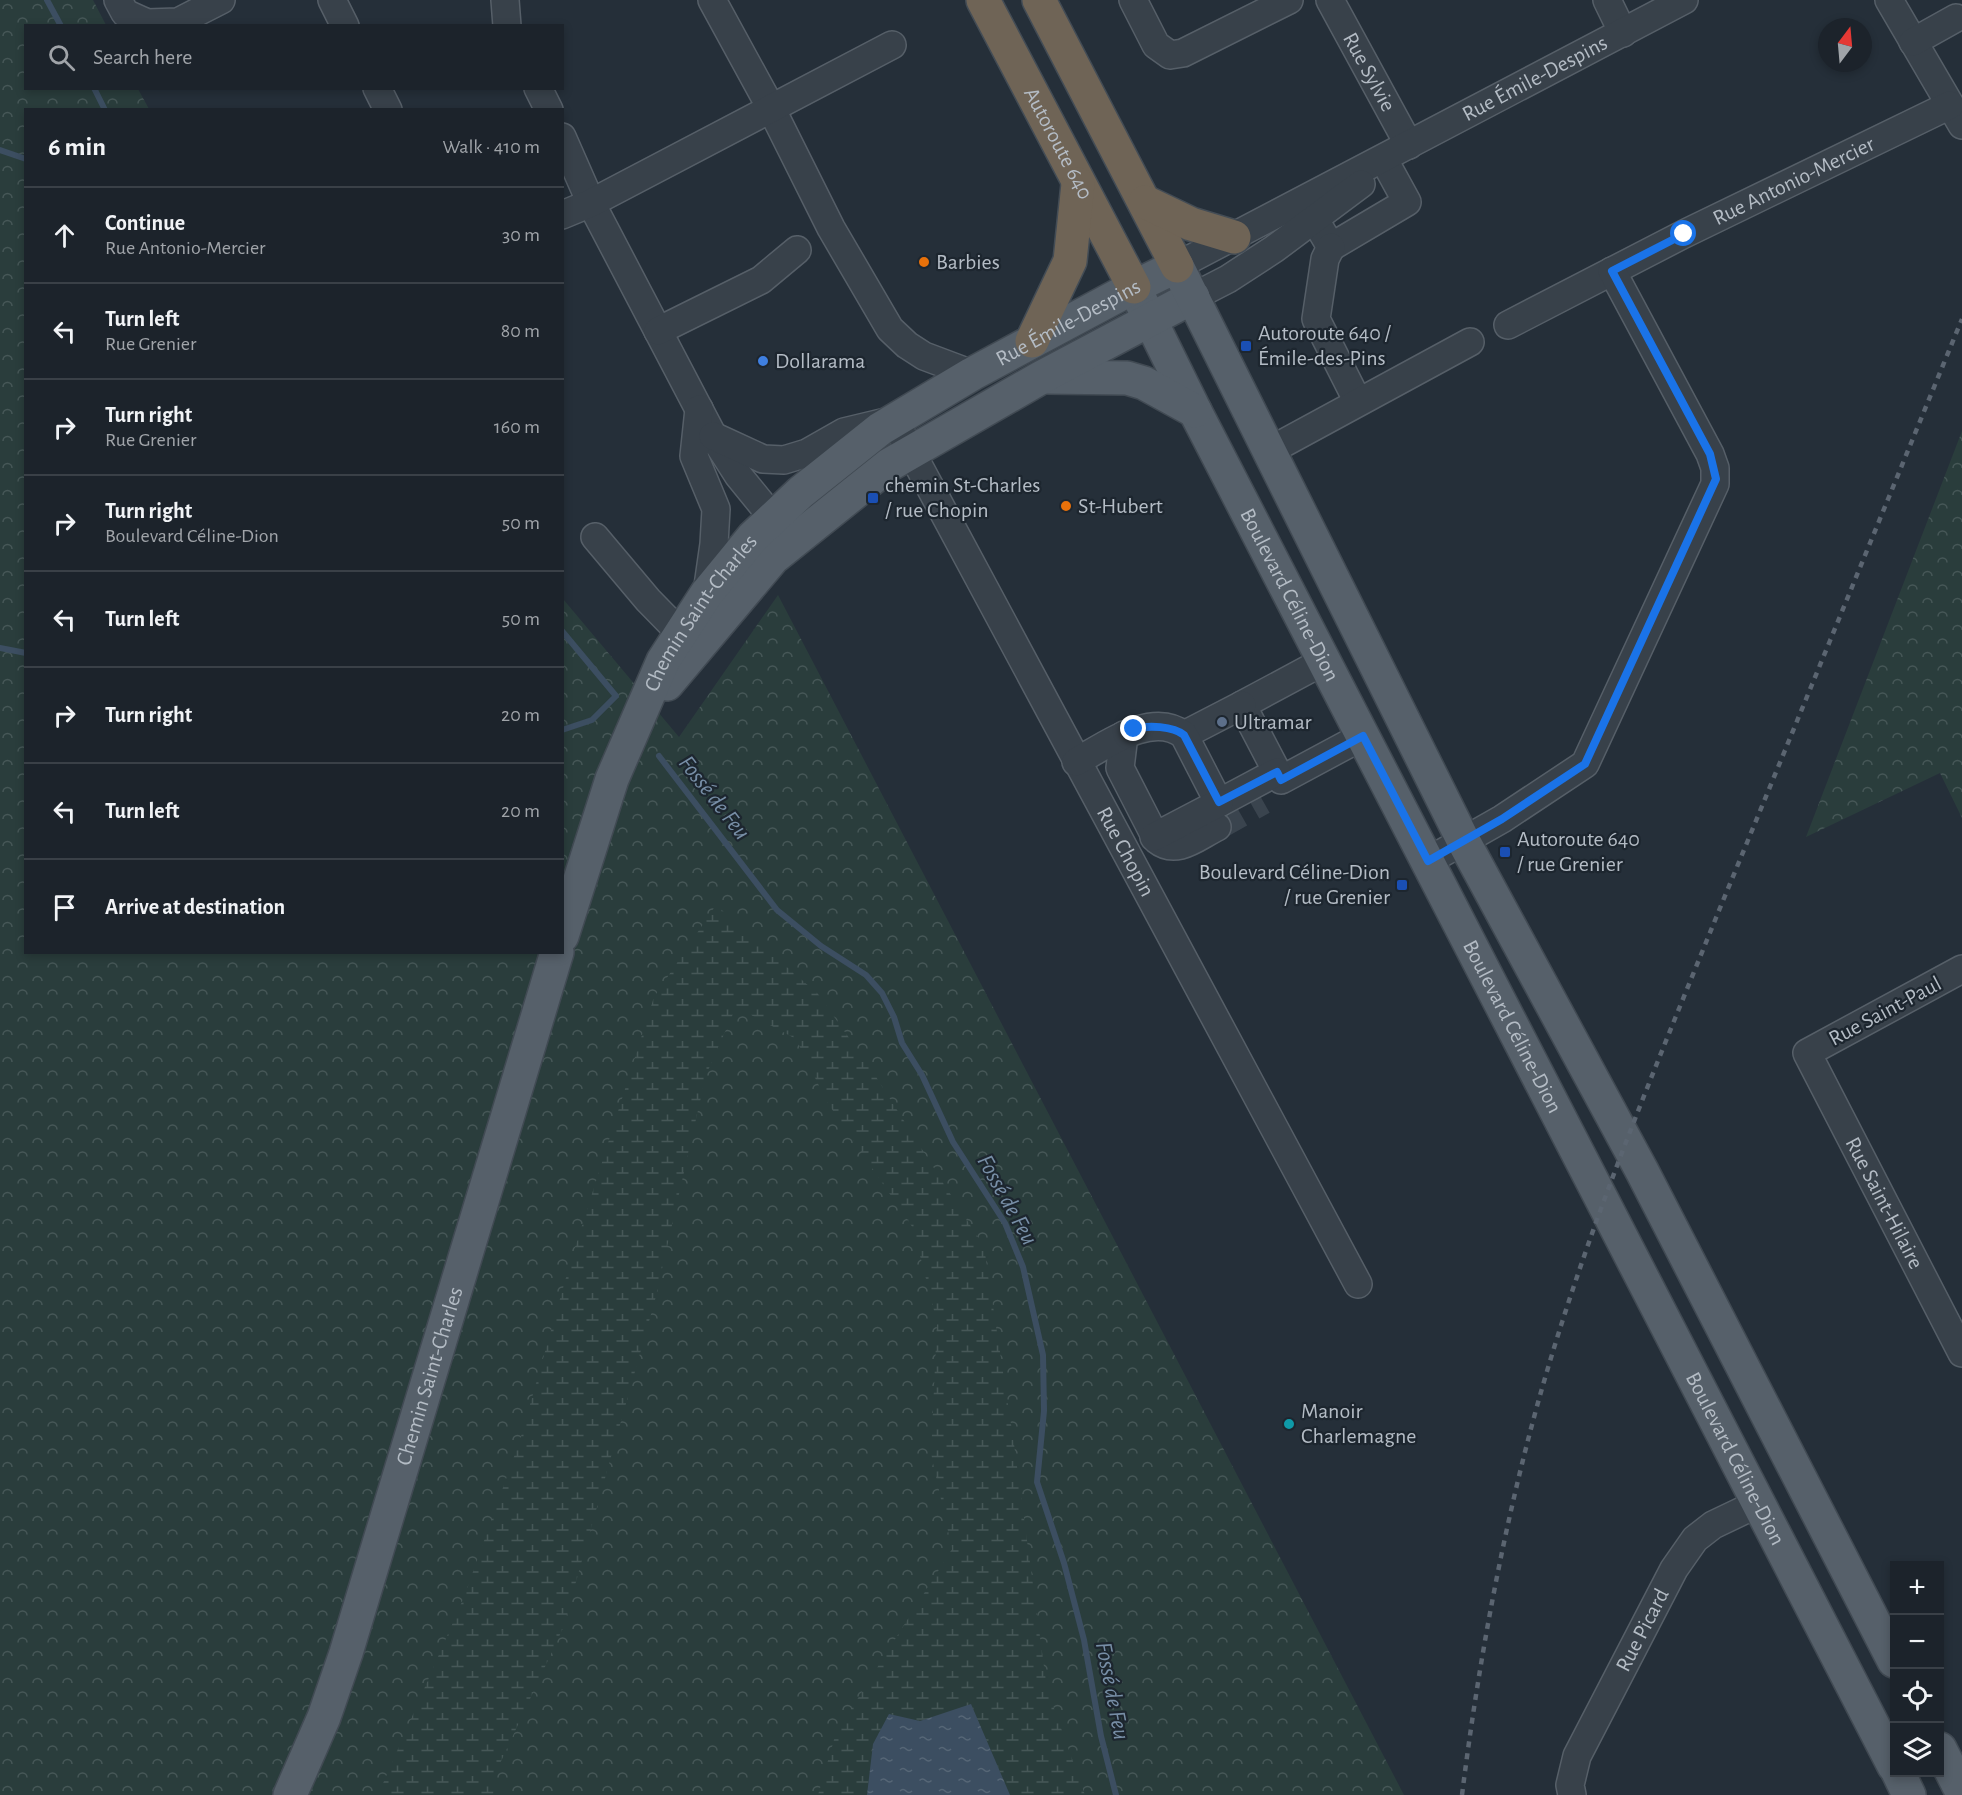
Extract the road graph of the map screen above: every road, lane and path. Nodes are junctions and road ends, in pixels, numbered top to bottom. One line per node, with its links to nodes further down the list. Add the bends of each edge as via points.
1 (118, 0): 13 (street, via 125,14 147,23 178,22)
2 (332, 0): 15 (street)
3 (505, 0): 16 (street)
4 (712, 0): 24 (street)
5 (983, 0): 29 (highway, Autoroute 640)
6 (1039, 0): 30 (highway)
7 (1133, 0): 8 (street, via 1164,53 1183,53)
8 (1289, 0)
9 (1330, 0): 27 (street, Rue Sylvie)
10 (1606, 0): 17 (street)
11 (1684, 0): 17 (street, Rue Émile-Despins)
12 (1889, 0): 18 (street)
13 (218, 1)
14 (1954, 16): 18 (street)
15 (344, 24)
16 (507, 24)
17 (1623, 33): 27 (street, Rue Émile-Despins)
18 (1913, 42): 25 (street)
19 (892, 45): 24 (street)
20 (378, 90): 22 (street)
21 (539, 90): 23 (street)
22 (387, 108)
23 (548, 108)
24 (771, 108): 31 (street); 46 (street, via 831,228 883,319 898,338 924,356)
25 (1956, 115): 38 (street, Rue Antonio-Mercier)
26 (564, 142): 31 (street)
27 (1409, 145): 28 (street, Rue Émile-Despins)
28 (1384, 160): 33 (street, Rue Émile-Despins, via 1357,189); 34 (street, Rue Émile-Despins); 35 (street, via 1407,202)
29 (1078, 184): 39 (highway, Autoroute 640); 44 (highway, via 1070,261)
30 (1145, 202): 34 (highway, via 1191,224); 37 (highway)
31 (591, 203): 32 (street); 43 (street)
32 (564, 214)
33 (1314, 220): 35 (street); 40 (street, Rue Émile-Despins, via 1227,279)
34 (1234, 237): 37 (street, Rue Émile-Despins)
35 (1331, 247): 48 (street, via 1325,259 1316,320)
36 (797, 250): 43 (street, via 761,280)
37 (1177, 266): 39 (main road, Rue Émile-Despins); 40 (main road, Boulevard Céline-Dion)
38 (1612, 271): 42 (street, Rue Antonio-Mercier); 68 (street, via 1710,454 1715,468 1714,484 1590,758 1579,770)
39 (1134, 287): 41 (main road, Boulevard Céline-Dion); 44 (main road, Rue Émile-Despins)
40 (1193, 297): 41 (main road, Rue Émile-Despins); 53 (main road, Boulevard Céline-Dion)
41 (1149, 318): 47 (main road, Rue Émile-Despins); 50 (main road, Boulevard Céline-Dion)
42 (1508, 325)
43 (658, 331): 49 (street)
44 (1032, 341): 46 (main road, Rue Émile-Despins)
45 (1470, 342): 48 (street)
46 (972, 374): 51 (main road, Rue Émile-Despins)
47 (1042, 377): 50 (main road, via 1127,378 1144,383); 54 (main road, Rue Émile-Despins)
48 (1358, 402): 53 (street)
49 (699, 409): 52 (street); 57 (street, via 694,456 716,509)
50 (1194, 411): 59 (main road, Boulevard Céline-Dion)
51 (894, 420): 52 (street, via 844,432 807,453 784,460 763,459); 54 (street, Rue Chopin); 55 (main road, Rue Émile-Despins, via 866,439)
52 (712, 436): 55 (street)
53 (1271, 450): 68 (main road, Boulevard Céline-Dion)
54 (911, 451): 55 (main road, Rue Émile-Despins); 64 (street, Rue Chopin)
55 (782, 529): 57 (main road, Chemin Saint-Charles); 58 (main road, Chemin Saint-Charles, via 764,568)
56 (595, 537): 58 (street)
57 (707, 593): 58 (main road, Chemin Saint-Charles)
58 (688, 641): 70 (main road, Chemin Saint-Charles, via 639,715 612,779)
59 (1324, 661): 60 (street); 63 (main road, Boulevard Céline-Dion)
60 (1242, 705): 62 (street); 65 (street)
61 (1124, 735): 62 (street, via 1140,727 1174,730); 64 (street); 67 (street, via 1120,768 1155,837)
62 (1184, 735): 67 (street)
63 (1363, 736): 65 (street); 69 (main road, Boulevard Céline-Dion)
64 (1076, 762): 74 (street, Rue Chopin)
65 (1279, 776): 66 (street, via 1272,796); 67 (street)
66 (1263, 801)
67 (1218, 815)
68 (1464, 842): 69 (street); 77 (main road, Boulevard Céline-Dion, via 1642,1171)
69 (1428, 861): 76 (main road, Boulevard Céline-Dion)
70 (564, 930)
71 (556, 954): 82 (main road, Chemin Saint-Charles, via 349,1644 320,1728)
72 (1962, 969): 73 (street, Rue Saint-Paul)
73 (1807, 1053): 75 (street, Rue Saint-Hilaire)
74 (1358, 1284)
75 (1962, 1353)
76 (1759, 1503): 79 (main road, Boulevard Céline-Dion); 83 (street, Rue Picard, via 1704,1532 1674,1569 1577,1756 1570,1785)
77 (1890, 1653)
78 (1944, 1757): 81 (main road)
79 (1890, 1758)
80 (1900, 1777): 84 (main road)
81 (1962, 1792)
82 (290, 1795)
83 (1572, 1795)
84 (1909, 1795)

